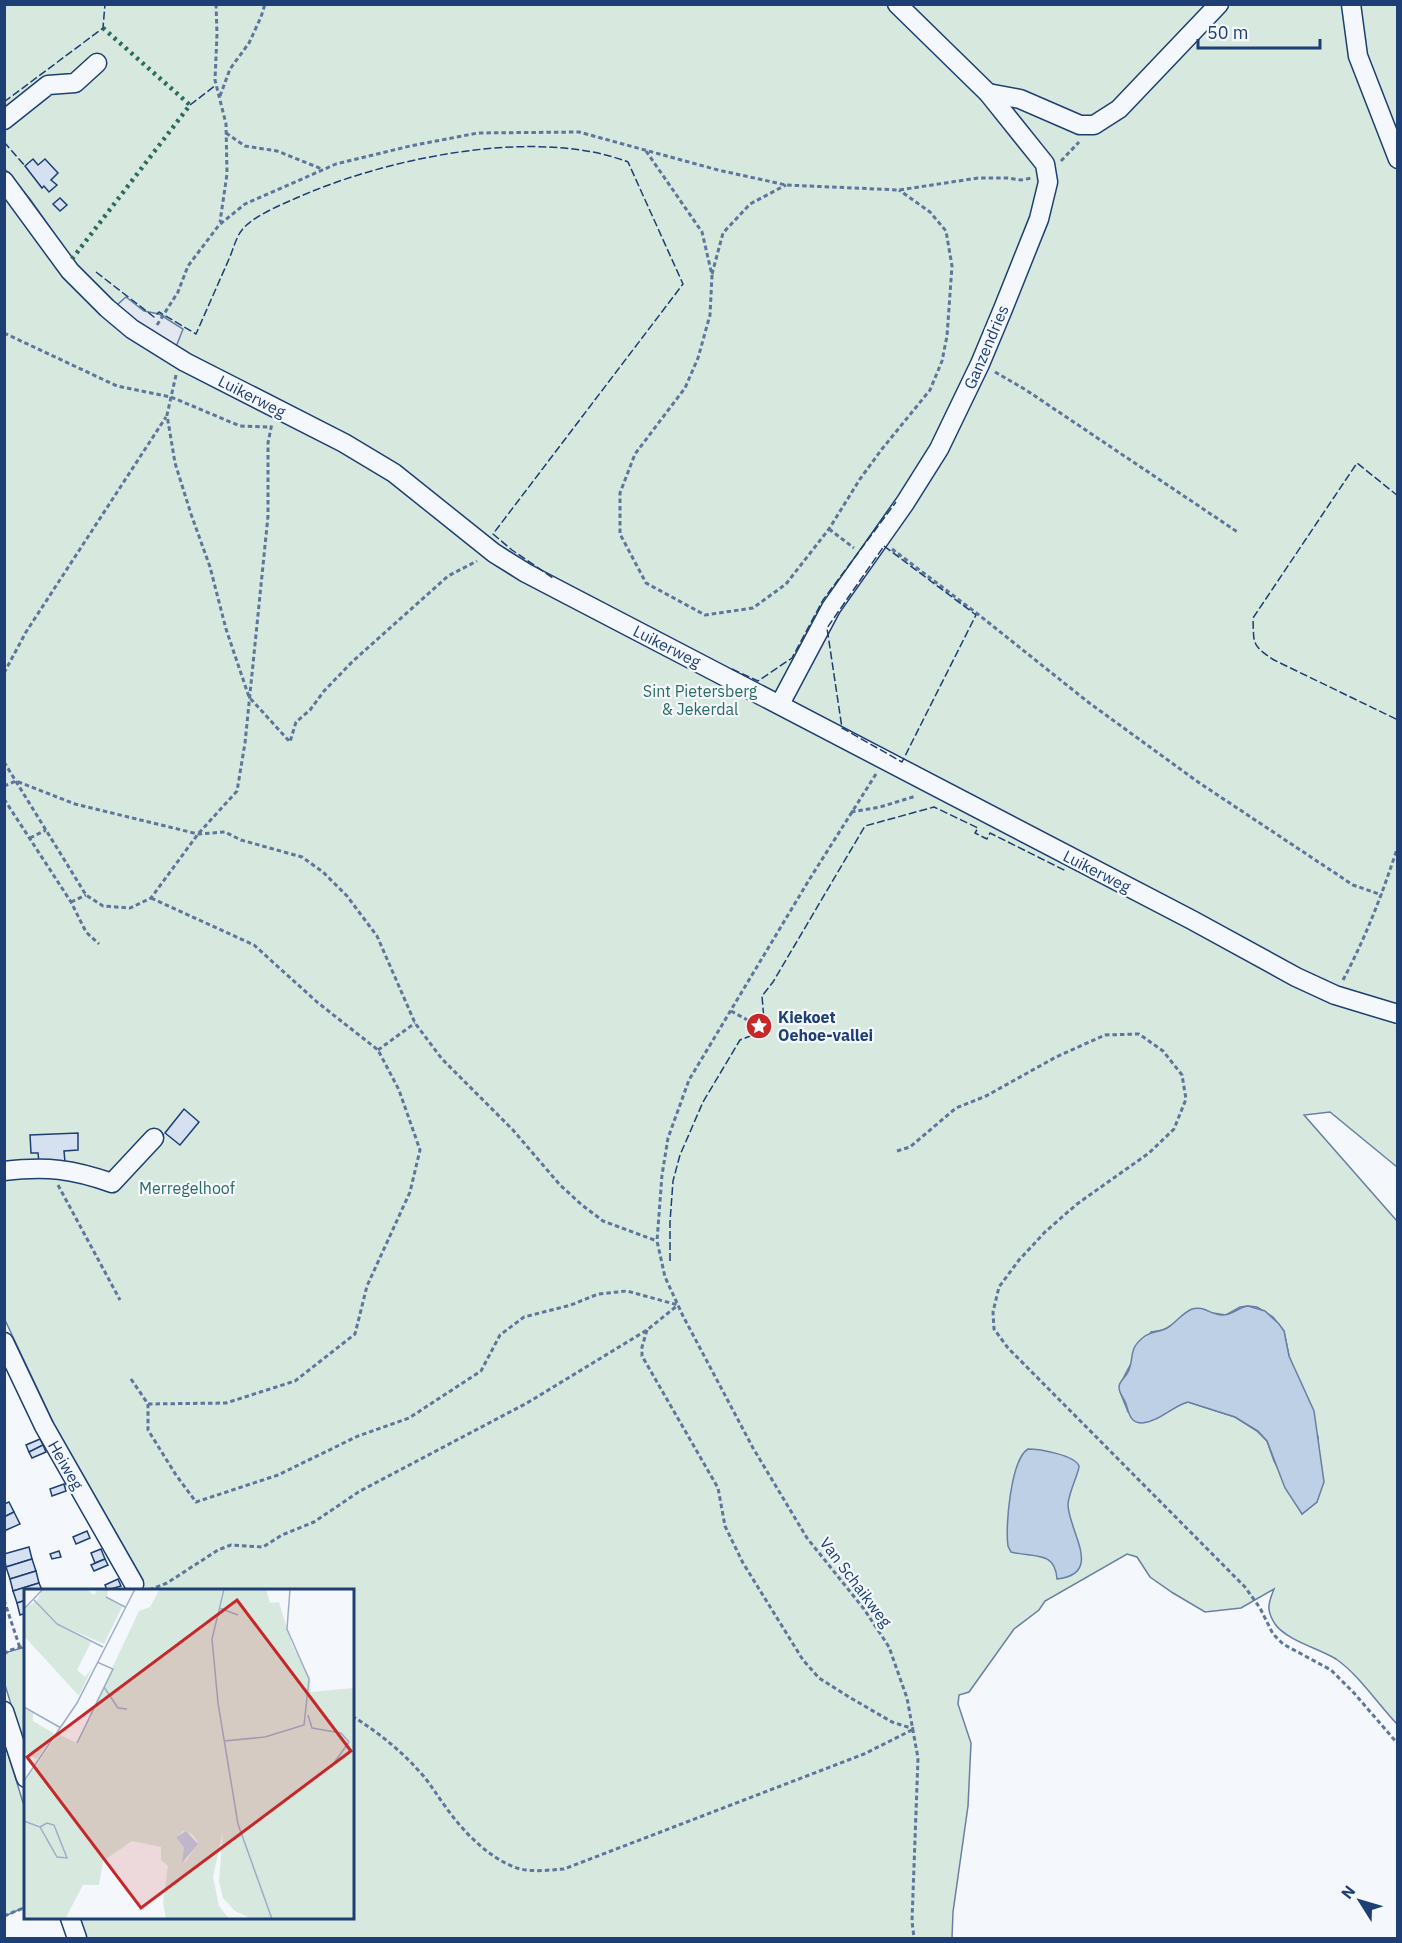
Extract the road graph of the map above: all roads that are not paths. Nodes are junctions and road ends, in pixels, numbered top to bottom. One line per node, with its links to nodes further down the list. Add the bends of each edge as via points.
1 (897, 4): 5 (street)
2 (1219, 4): 5 (street, via 1119,109 1094,125 1080,125 1020,99)
3 (1351, 4): 7 (street, via 1358,56)
4 (97, 63): 6 (street, via 75,83 48,85)
5 (988, 93): 9 (street, Ganzendries, via 1045,164 1048,182 1039,219 980,364 939,449 831,608)
6 (4, 120)
7 (1398, 159)
8 (4, 181): 9 (street, Luikerweg, via 70,271 107,308 147,339 394,473 494,553 526,573)
9 (780, 704): 10 (street, Luikerweg, via 1296,977 1335,995)
10 (1398, 1014)
11 (154, 1138): 12 (street, via 112,1183 81,1172 49,1168)
12 (4, 1171)
13 (4, 1342): 14 (street, Heiweg, via 44,1426)
14 (141, 1587)
15 (4, 1711): 16 (street)
16 (24, 1772)
17 (71, 1919): 18 (street)
18 (76, 1938)

